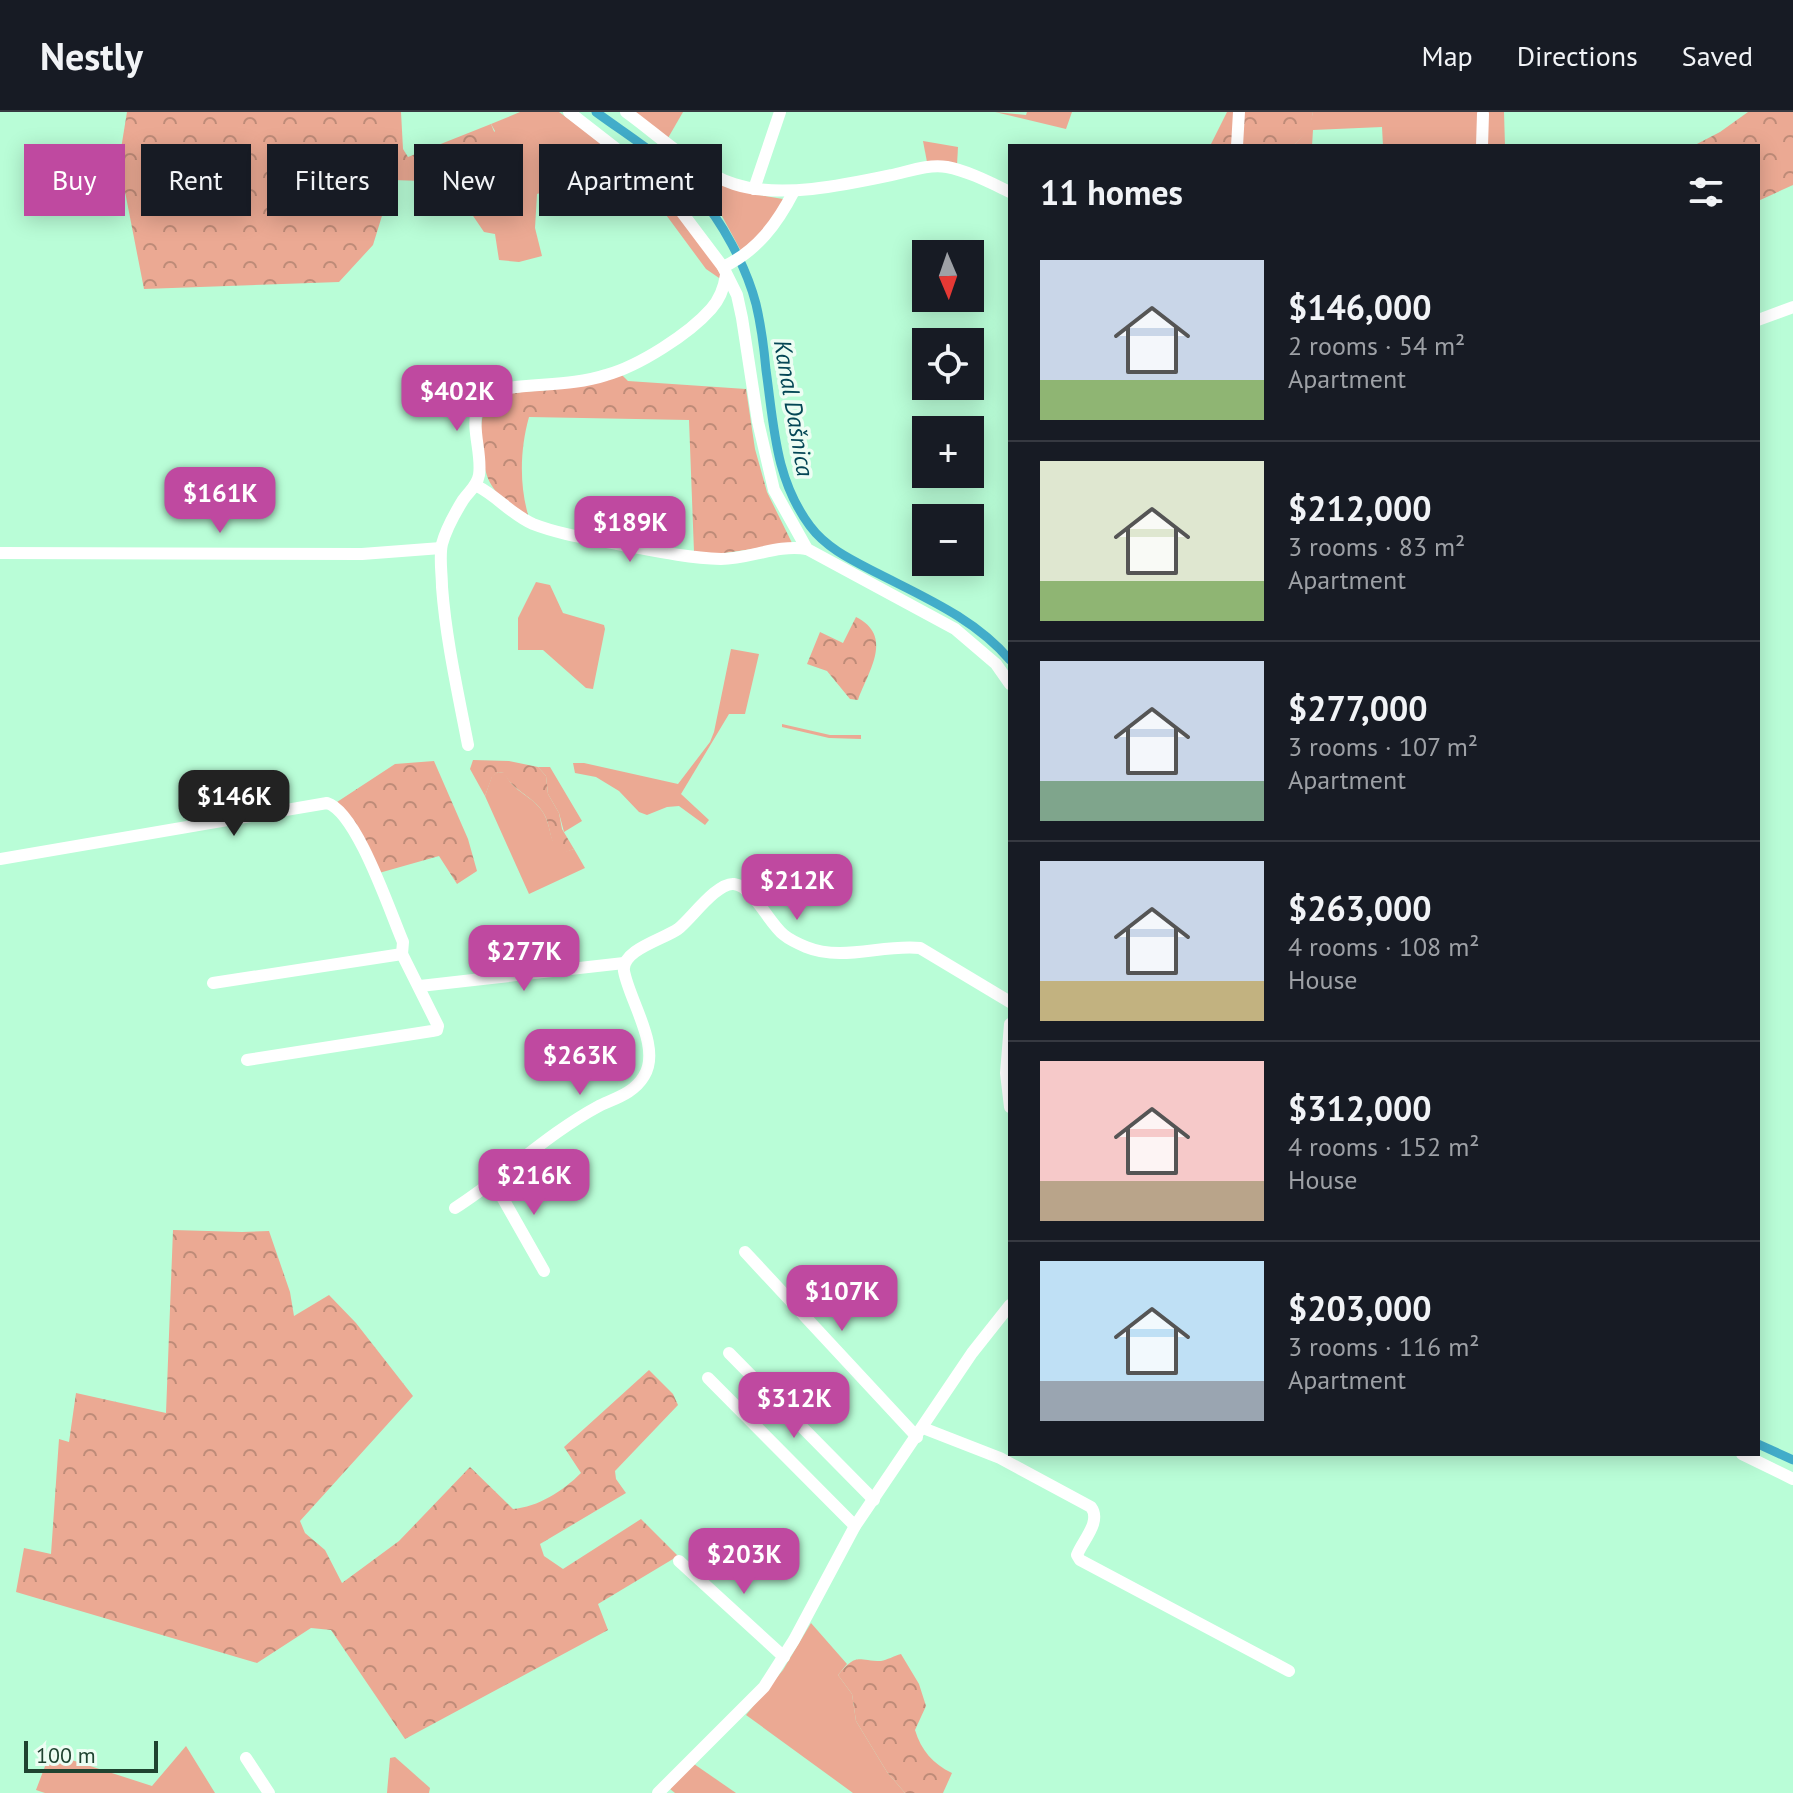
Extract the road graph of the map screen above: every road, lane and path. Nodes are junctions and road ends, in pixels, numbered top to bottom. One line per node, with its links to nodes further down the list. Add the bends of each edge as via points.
1 (569, 112): 11 (street, via 659,182)
2 (626, 112): 8 (street, via 710,172)
3 (780, 112): 8 (street)
4 (1239, 112): 6 (street)
5 (1483, 114): 7 (street)
6 (1237, 144)
7 (1482, 144)
8 (754, 189): 9 (street)
9 (794, 191): 10 (street, via 947,167); 11 (street, via 747,255)
10 (1008, 191)
11 (726, 269): 14 (street, via 723,291 712,308 637,361 607,375 492,392 476,414); 16 (street, via 742,318 774,490)
12 (1793, 307): 13 (street)
13 (1760, 319)
14 (477, 486): 15 (street, via 452,519); 16 (street, via 523,519 585,538 725,559)
15 (441, 548): 17 (street, via 362,554); 19 (street, via 445,618)
16 (807, 549): 18 (street, via 955,629)
17 (0, 553)
18 (1008, 681)
19 (468, 745)
20 (0, 859): 21 (street, via 327,803 344,814 360,842 403,942)
21 (402, 954): 23 (street); 24 (street)
22 (624, 963): 24 (street); 25 (street, via 734,884 749,892 785,936 803,945 841,953 920,948); 29 (street, via 649,1055 643,1078)
23 (213, 983)
24 (420, 986): 27 (street, via 437,1030)
25 (1008, 1001)
26 (1008, 1048): 28 (street)
27 (247, 1060)
28 (1008, 1090)
29 (493, 1181): 30 (street); 32 (street)
30 (455, 1208)
31 (745, 1252): 36 (street)
32 (544, 1271)
33 (1008, 1308): 36 (street)
34 (729, 1353): 39 (street)
35 (708, 1378): 40 (street)
36 (920, 1432): 39 (street); 43 (street, via 1000,1458 1091,1507 1095,1520 1077,1555 1080,1560)
37 (1746, 1456): 38 (street)
38 (1793, 1479)
39 (874, 1500): 40 (street)
40 (855, 1526): 42 (street)
41 (679, 1561): 42 (street)
42 (784, 1657): 46 (street, via 741,1712)
43 (1289, 1671)
44 (246, 1758): 45 (street)
45 (269, 1793)
46 (658, 1793)

